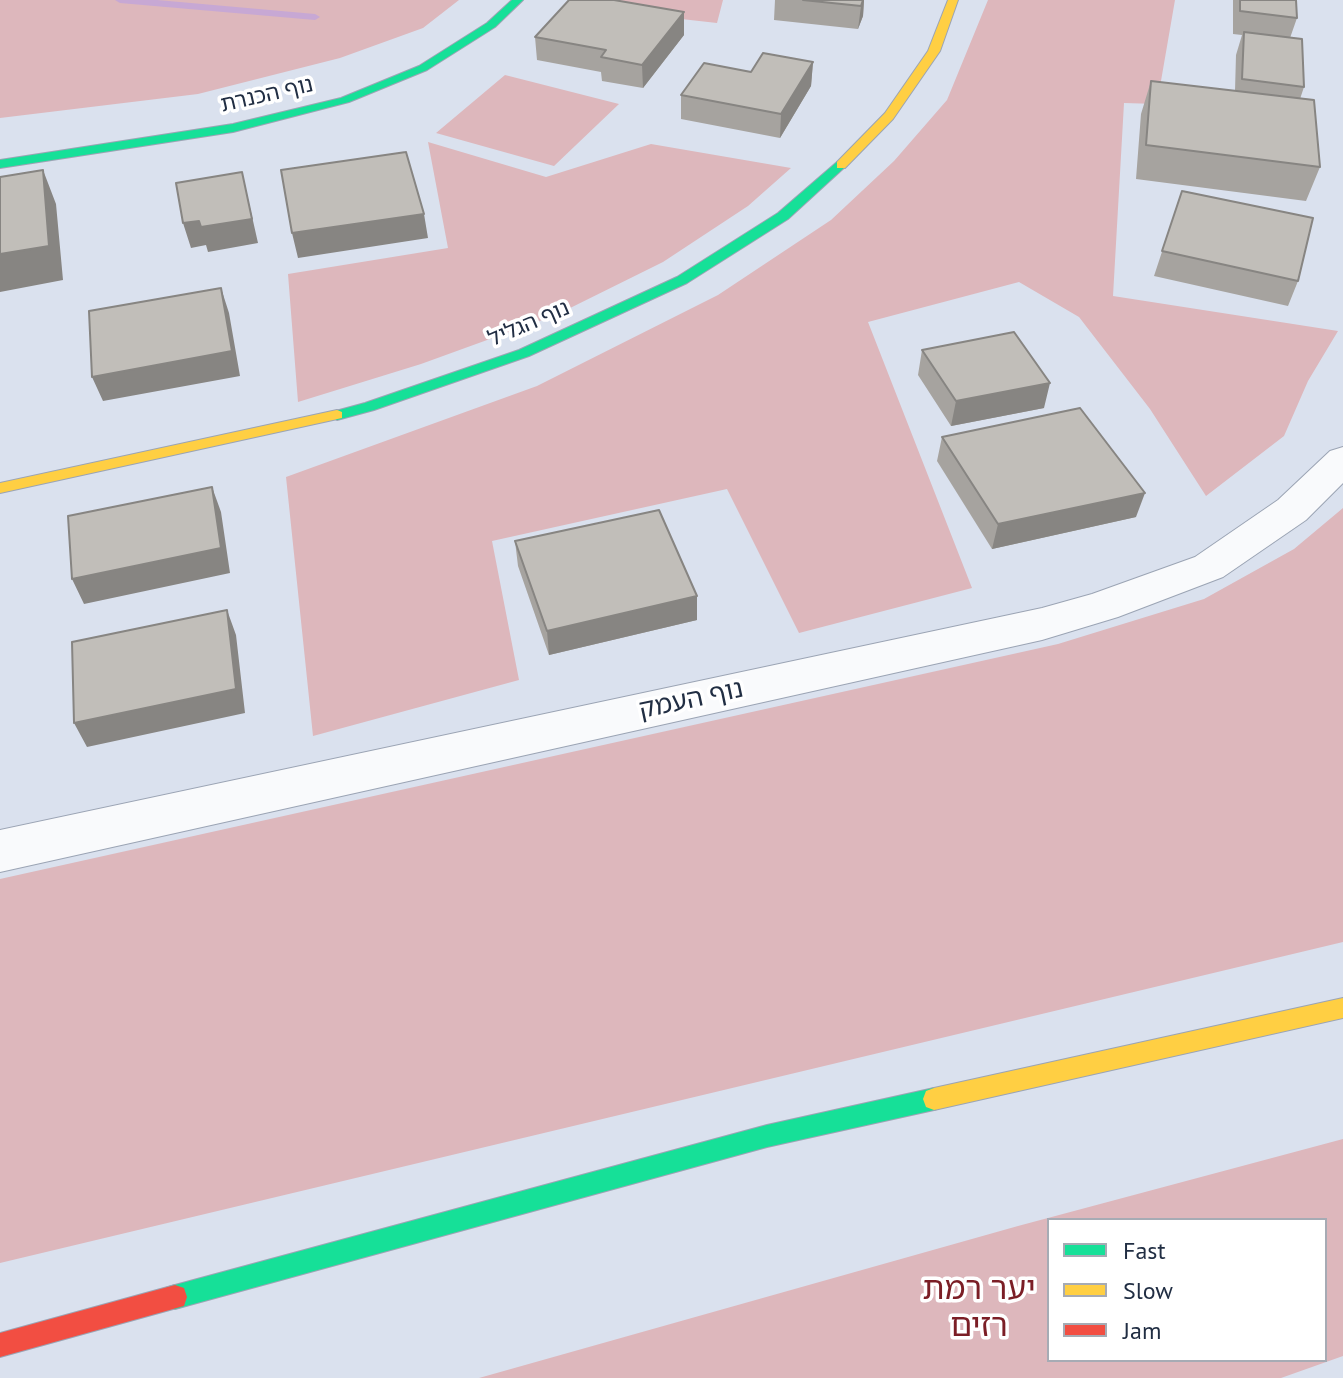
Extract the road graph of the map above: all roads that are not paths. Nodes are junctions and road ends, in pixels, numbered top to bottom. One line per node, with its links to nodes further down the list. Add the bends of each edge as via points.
1 (518, 0): 3 (street, נוף הכנרת, via 491,25 423,68 345,100 233,128)
2 (953, 0): 5 (street, נוף הגליל, via 934,51 889,116 861,145 783,216 682,280 524,353 369,407)
3 (0, 164)
4 (1343, 460): 6 (street, נוף העמק, via 1292,510 1209,567 1042,624)
5 (0, 488)
6 (0, 851)
7 (1343, 1008): 8 (street, via 767,1136)
8 (0, 1345)

